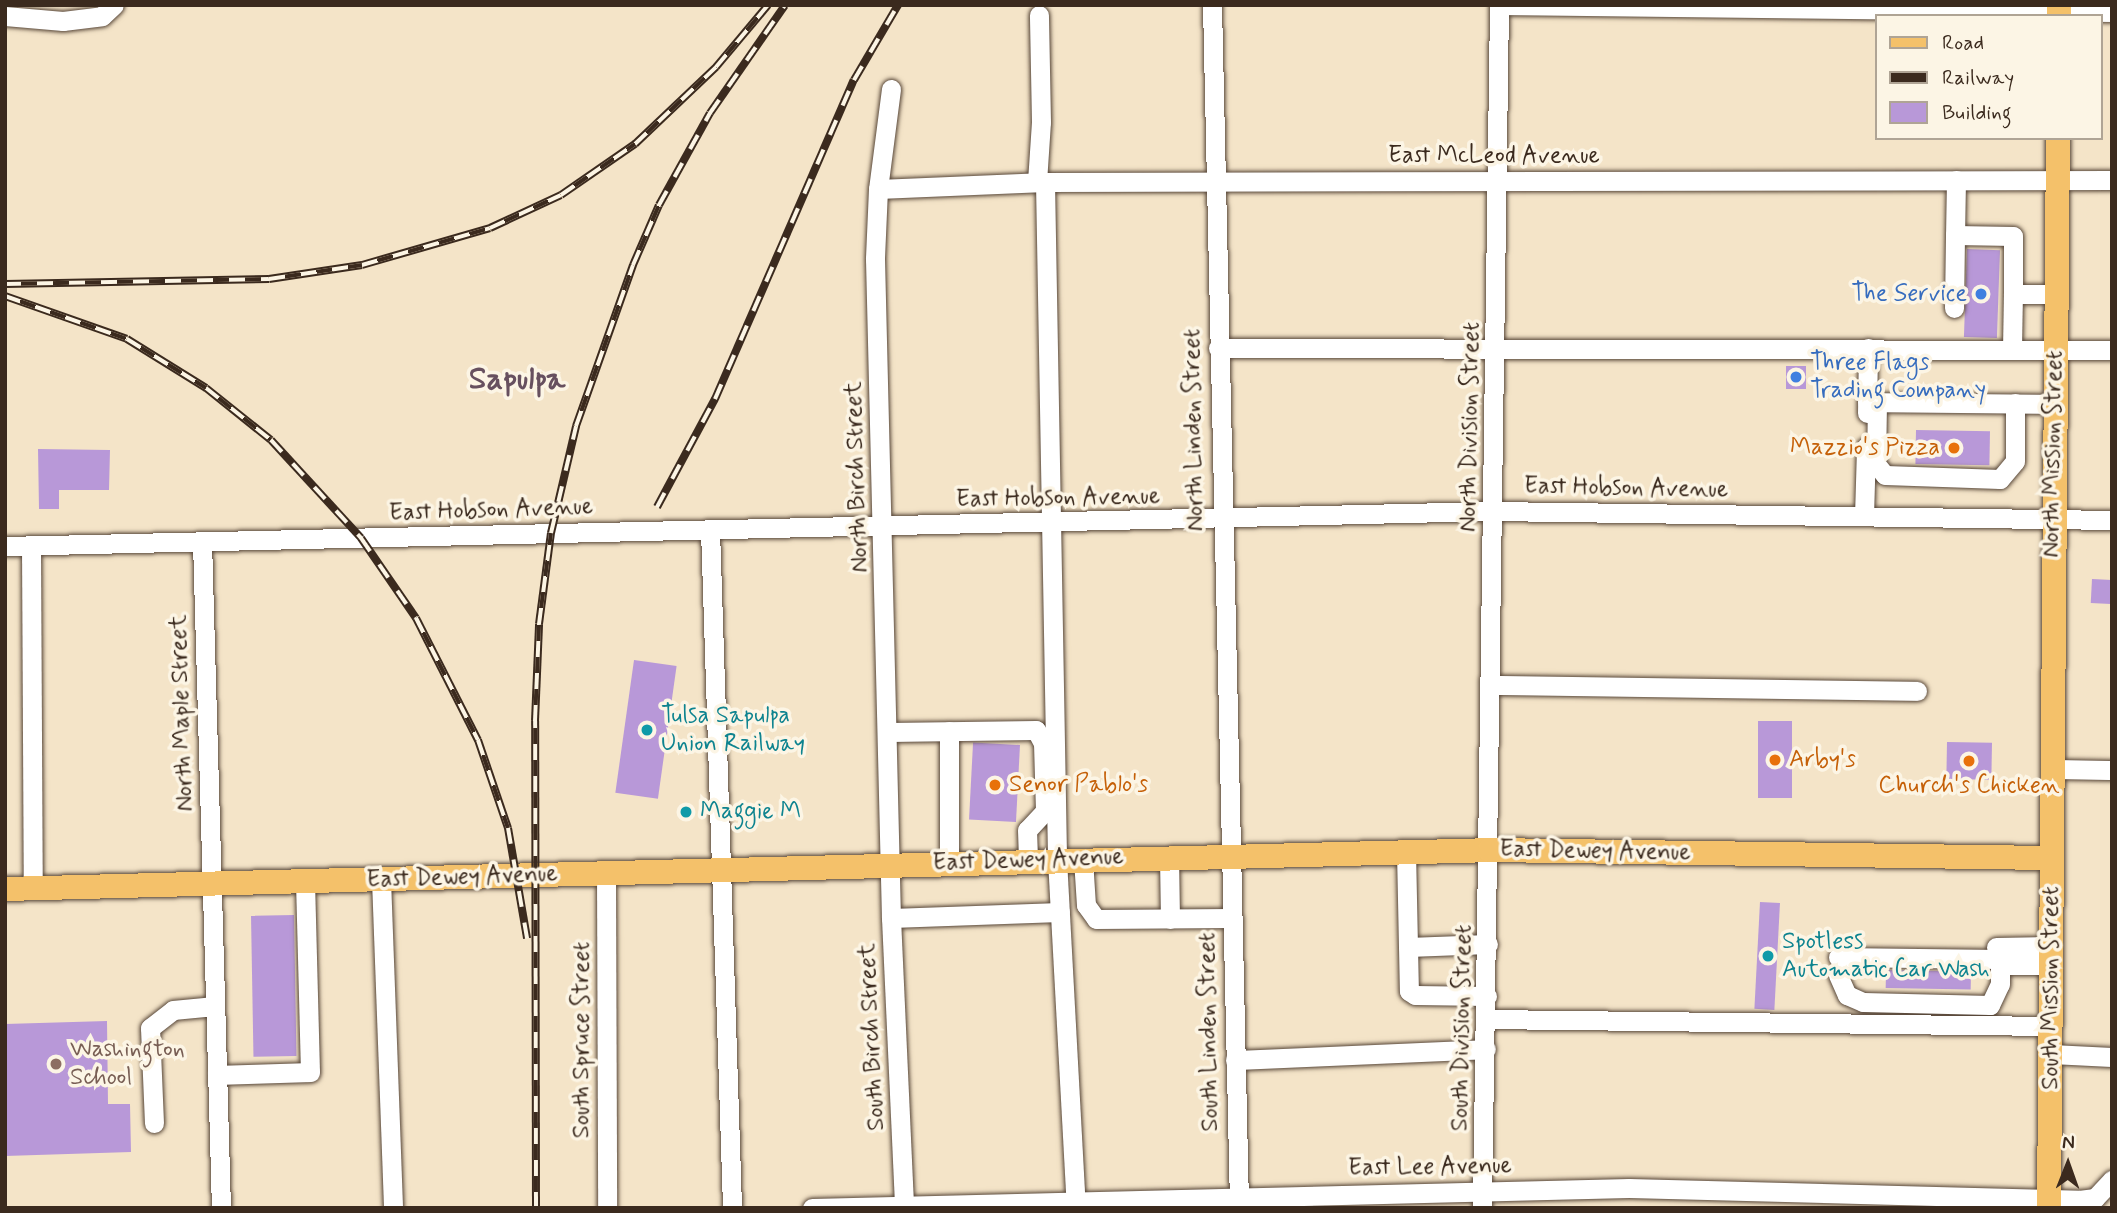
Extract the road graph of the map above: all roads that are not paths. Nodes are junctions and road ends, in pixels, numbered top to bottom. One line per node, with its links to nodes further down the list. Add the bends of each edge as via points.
1 (114, 5): 7 (street, via 102,16 63,21)
2 (1212, 5): 15 (street, North Linden Street)
3 (1499, 5): 4 (street); 13 (street, North Division Street)
4 (2059, 11): 5 (street)
5 (2112, 12)
6 (1039, 15): 14 (street)
7 (5, 16)
8 (891, 89): 16 (street, North Birch Street)
9 (2057, 140): 10 (main road, North Mission Street)
10 (2057, 179): 11 (street, East McLeod Avenue); 12 (street, East McLeod Avenue); 19 (main road, North Mission Street)
11 (1956, 180): 13 (street, East McLeod Avenue); 17 (street)
12 (2112, 180)
13 (1499, 181): 15 (street, East McLeod Avenue); 21 (street, North Division Street)
14 (1041, 182): 15 (street, East McLeod Avenue); 16 (street, East McLeod Avenue); 35 (street)
15 (1215, 182): 22 (street, North Linden Street)
16 (877, 190): 36 (street, North Birch Street, via 874,259)
17 (1955, 236): 18 (street, via 2013,236); 20 (street)
18 (2013, 294): 19 (street); 24 (street)
19 (2055, 294): 25 (main road, North Mission Street)
20 (1954, 308)
21 (1496, 345): 22 (street); 23 (street); 30 (street, North Division Street)
22 (1218, 348): 33 (street, North Linden Street)
23 (1868, 348): 24 (street); 27 (street)
24 (2012, 349): 25 (street)
25 (2054, 349): 26 (street); 29 (main road, North Mission Street)
26 (2112, 350)
27 (1872, 402): 28 (street); 28 (street, via 1876,464 1885,475 2000,479 2015,461); 31 (street)
28 (2015, 404): 29 (street)
29 (2053, 404): 32 (main road, North Mission Street)
30 (1493, 511): 31 (street, East Hobson Avenue); 33 (street, East Hobson Avenue); 41 (street, North Division Street)
31 (1864, 516): 32 (street, East Hobson Avenue)
32 (2051, 519): 34 (street, East Hobson Avenue); 45 (main road, North Mission Street)
33 (1220, 520): 35 (street, East Hobson Avenue); 49 (street, North Linden Street)
34 (2112, 520)
35 (1048, 522): 36 (street, East Hobson Avenue); 52 (street)
36 (883, 524): 37 (street, East Hobson Avenue); 44 (street, North Birch Street)
37 (710, 529): 38 (street, East Hobson Avenue); 57 (street)
38 (202, 541): 39 (street, East Hobson Avenue); 61 (street, North Maple Street)
39 (32, 545): 40 (street, East Hobson Avenue); 63 (street)
40 (5, 546)
41 (1493, 685): 42 (street); 47 (street, North Division Street)
42 (1917, 691)
43 (949, 731): 44 (street); 54 (street, via 1036,730 1043,743 1045,811 1027,830); 55 (street)
44 (889, 732): 56 (street, North Birch Street)
45 (2052, 769): 46 (street); 51 (main road, South Mission Street)
46 (2112, 770)
47 (1490, 850): 48 (main road, East Dewey Avenue); 51 (main road, East Dewey Avenue); 68 (street, South Division Street)
48 (1406, 851): 49 (main road, East Dewey Avenue); 69 (street)
49 (1229, 855): 50 (main road, East Dewey Avenue); 66 (street, South Linden Street)
50 (1169, 856): 53 (main road, East Dewey Avenue); 67 (street)
51 (2052, 858): 70 (main road, South Mission Street)
52 (1058, 859): 53 (main road, East Dewey Avenue); 54 (main road, East Dewey Avenue); 64 (street)
53 (1083, 859): 67 (street, via 1086,905 1096,919)
54 (1028, 860): 55 (main road, East Dewey Avenue)
55 (949, 863): 56 (main road, East Dewey Avenue)
56 (890, 864): 57 (main road, East Dewey Avenue); 65 (street, South Birch Street)
57 (722, 869): 58 (main road, East Dewey Avenue); 93 (street)
58 (606, 872): 59 (main road, East Dewey Avenue); 92 (street, South Spruce Street)
59 (381, 879): 60 (main road, East Dewey Avenue); 91 (street)
60 (306, 881): 61 (main road, East Dewey Avenue); 80 (street, via 310,1072)
61 (211, 884): 63 (main road, East Dewey Avenue); 73 (street, North Maple Street)
62 (5, 889): 63 (main road, East Dewey Avenue)
63 (33, 889)
64 (1060, 912): 65 (street); 88 (street)
65 (891, 918): 89 (street, South Birch Street)
66 (1231, 918): 67 (street); 79 (street, South Linden Street)
67 (1170, 919)
68 (1488, 944): 69 (street); 72 (street, South Division Street)
69 (1408, 947): 72 (street, via 1409,991 1415,995)
70 (2051, 955): 71 (street); 75 (main road, South Mission Street)
71 (1998, 956): 71 (street, via 2000,984 1990,1005 1863,1002 1847,995 1838,966 2000,959)
72 (1487, 996): 74 (street, South Division Street)
73 (215, 1006): 80 (street, North Maple Street); 81 (street, via 173,1010 150,1028)
74 (1486, 1019): 75 (street); 76 (street, South Division Street)
75 (2051, 1026): 77 (main road, South Mission Street)
76 (1486, 1049): 79 (street); 83 (street, South Division Street)
77 (2051, 1054): 78 (street); 87 (main road, South Mission Street)
78 (2112, 1057)
79 (1235, 1060): 86 (street, South Linden Street)
80 (217, 1075): 90 (street, North Maple Street)
81 (154, 1123)
82 (2112, 1180): 87 (street, East Lee Avenue, via 2095,1198)
83 (1482, 1198): 84 (street, East Lee Avenue); 86 (street, East Lee Avenue)
84 (1893, 1201): 85 (street, East Lee Avenue)
85 (1985, 1202): 87 (street, East Lee Avenue)
86 (1238, 1203): 88 (street, East Lee Avenue)
87 (2049, 1203)
88 (1076, 1205): 89 (street, East Lee Avenue)
89 (904, 1206): 94 (street, East Lee Avenue)
90 (221, 1208)
91 (393, 1208)
92 (607, 1208)
93 (732, 1208)
94 (812, 1208)

